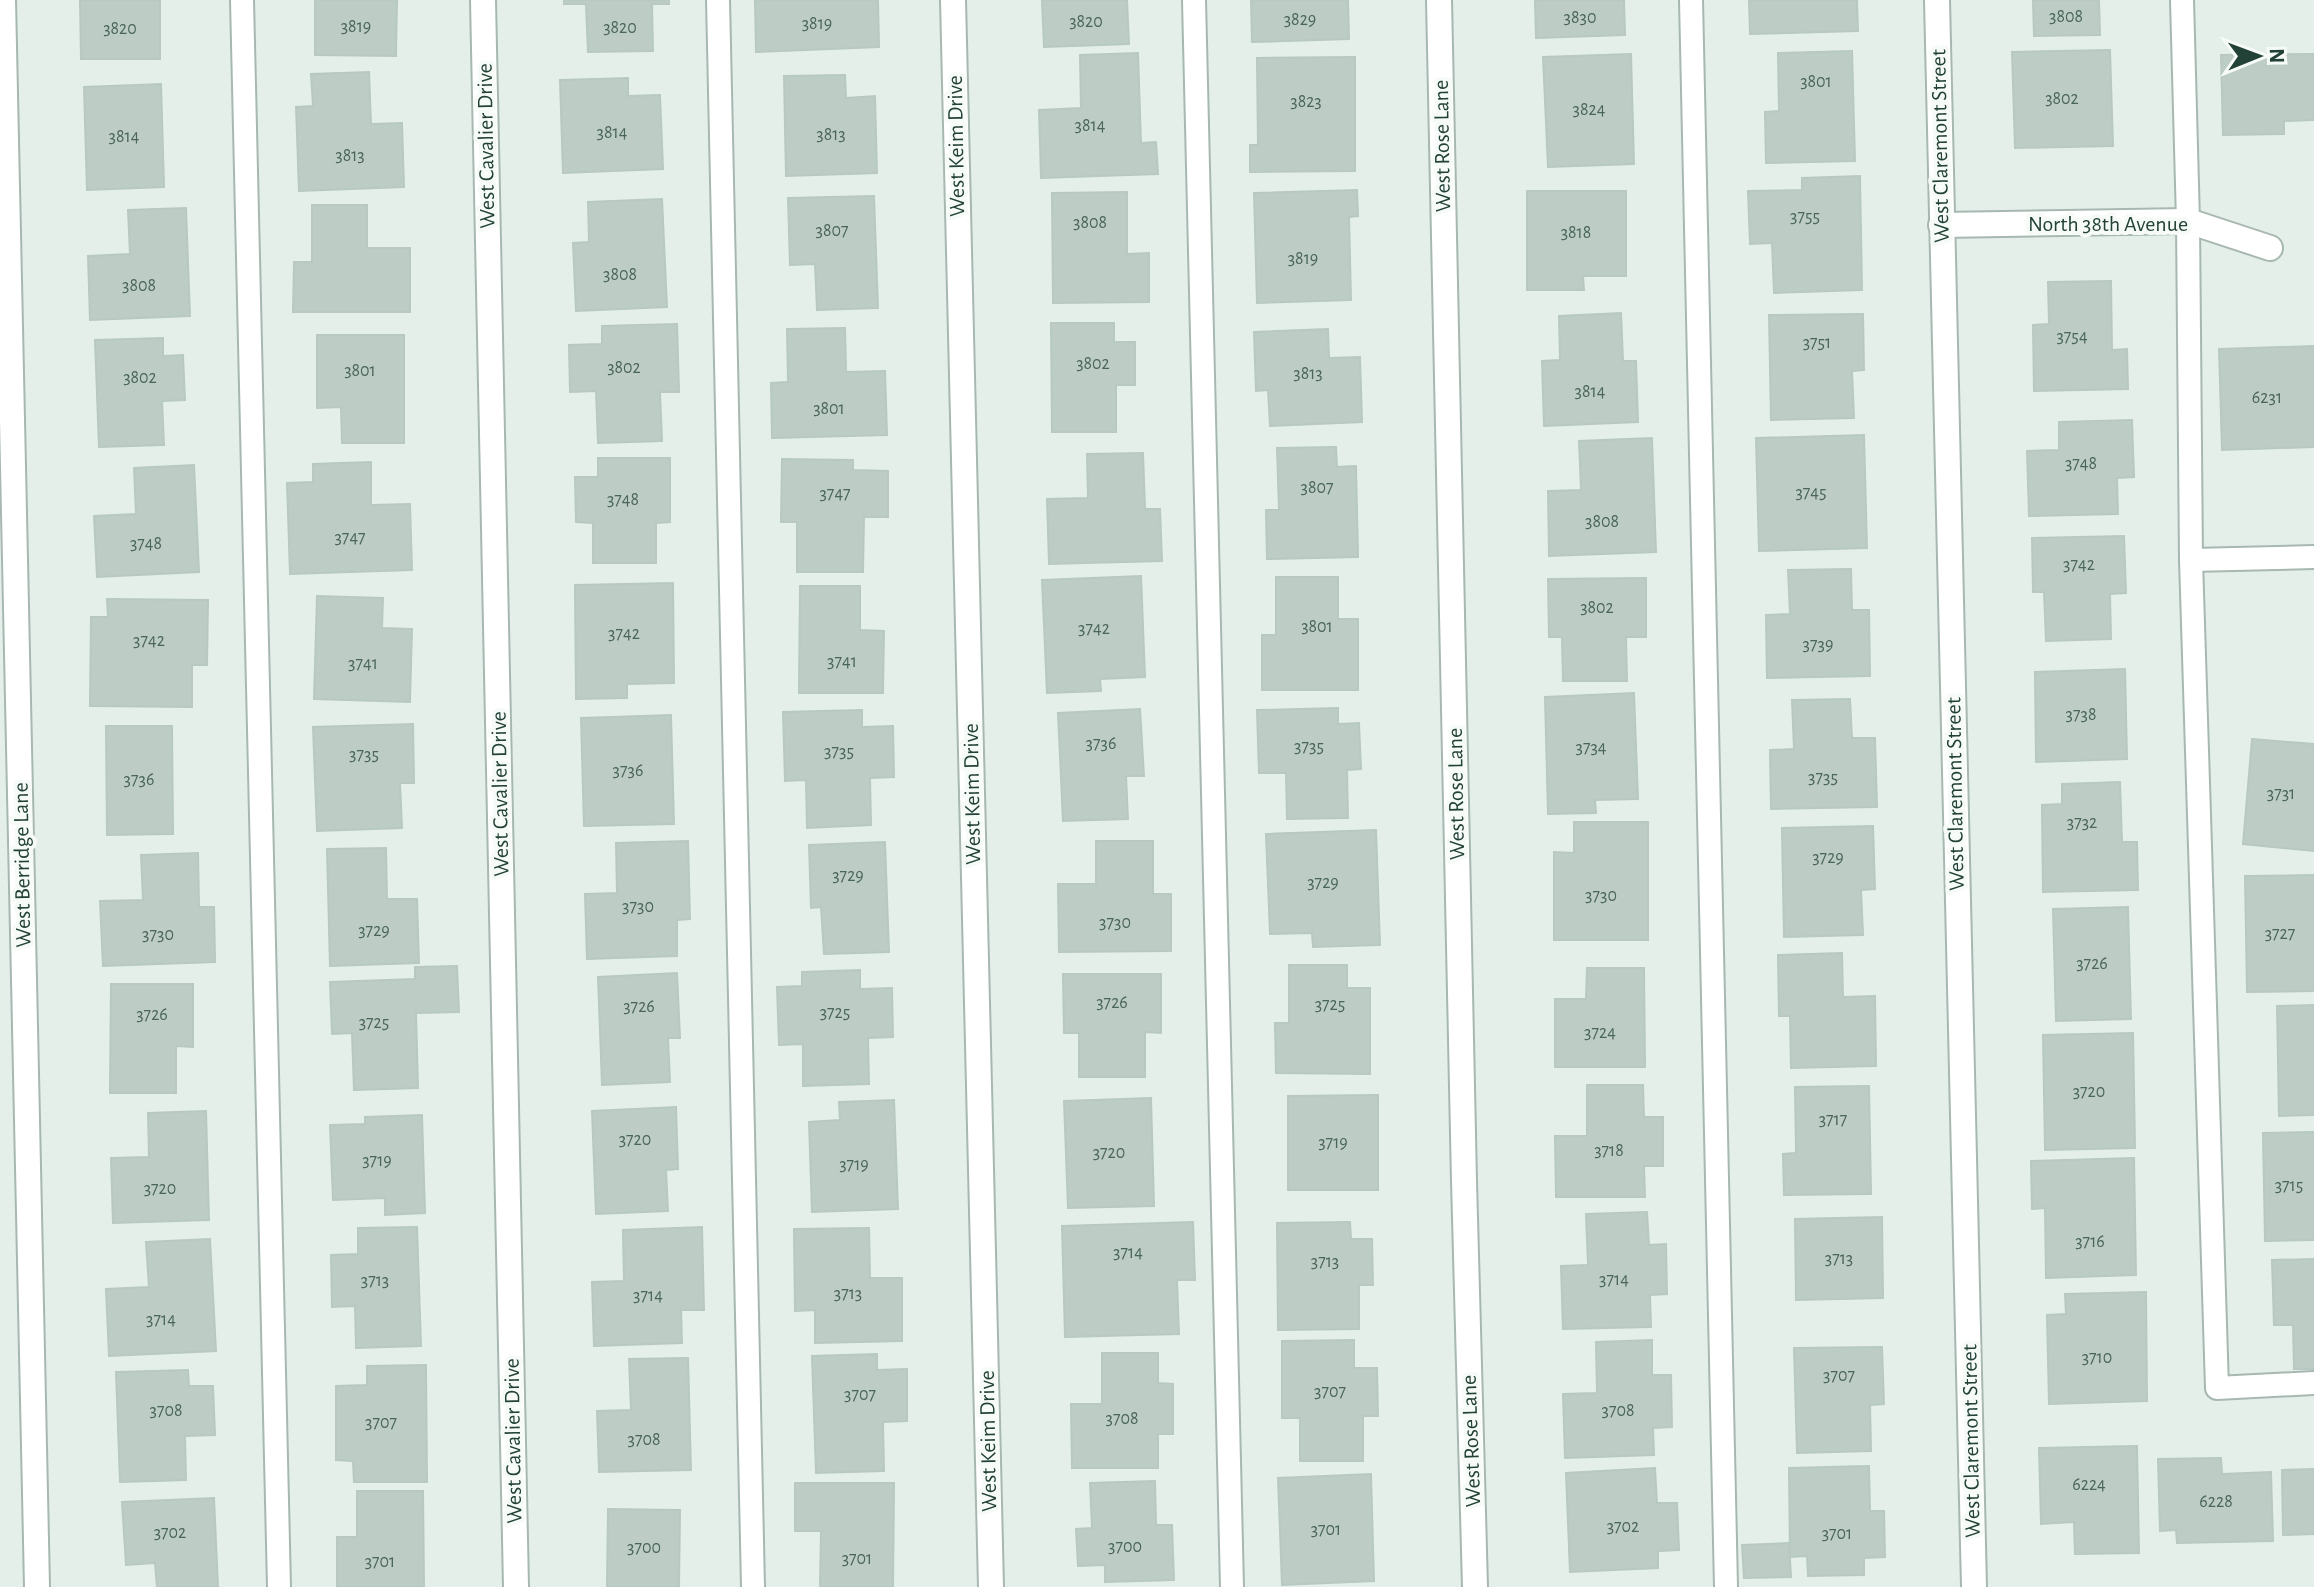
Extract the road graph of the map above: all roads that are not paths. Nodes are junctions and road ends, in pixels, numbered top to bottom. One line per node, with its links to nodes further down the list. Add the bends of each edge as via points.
1 (3, 0): 17 (street, West Berridge Lane)
2 (242, 0): 18 (lane)
3 (483, 0): 19 (street, West Cavalier Drive)
4 (718, 0): 20 (lane)
5 (953, 0): 21 (street, West Keim Drive)
6 (1194, 0): 22 (lane)
7 (1439, 0): 23 (street, West Rose Lane)
8 (1691, 0): 24 (lane)
9 (1937, 0): 12 (street, West Claremont Street)
10 (2182, 0): 11 (lane)
11 (2188, 221): 12 (street, North 38th Avenue); 13 (street, North 38th Avenue); 15 (lane)
12 (1941, 225): 25 (street, West Claremont Street)
13 (2270, 248)
14 (2314, 557): 15 (lane)
15 (2191, 560): 16 (lane, via 2217,1388)
16 (2314, 1383)
17 (37, 1587)
18 (279, 1587)
19 (516, 1587)
20 (753, 1587)
21 (991, 1587)
22 (1232, 1587)
23 (1475, 1587)
24 (1726, 1587)
25 (1974, 1587)

